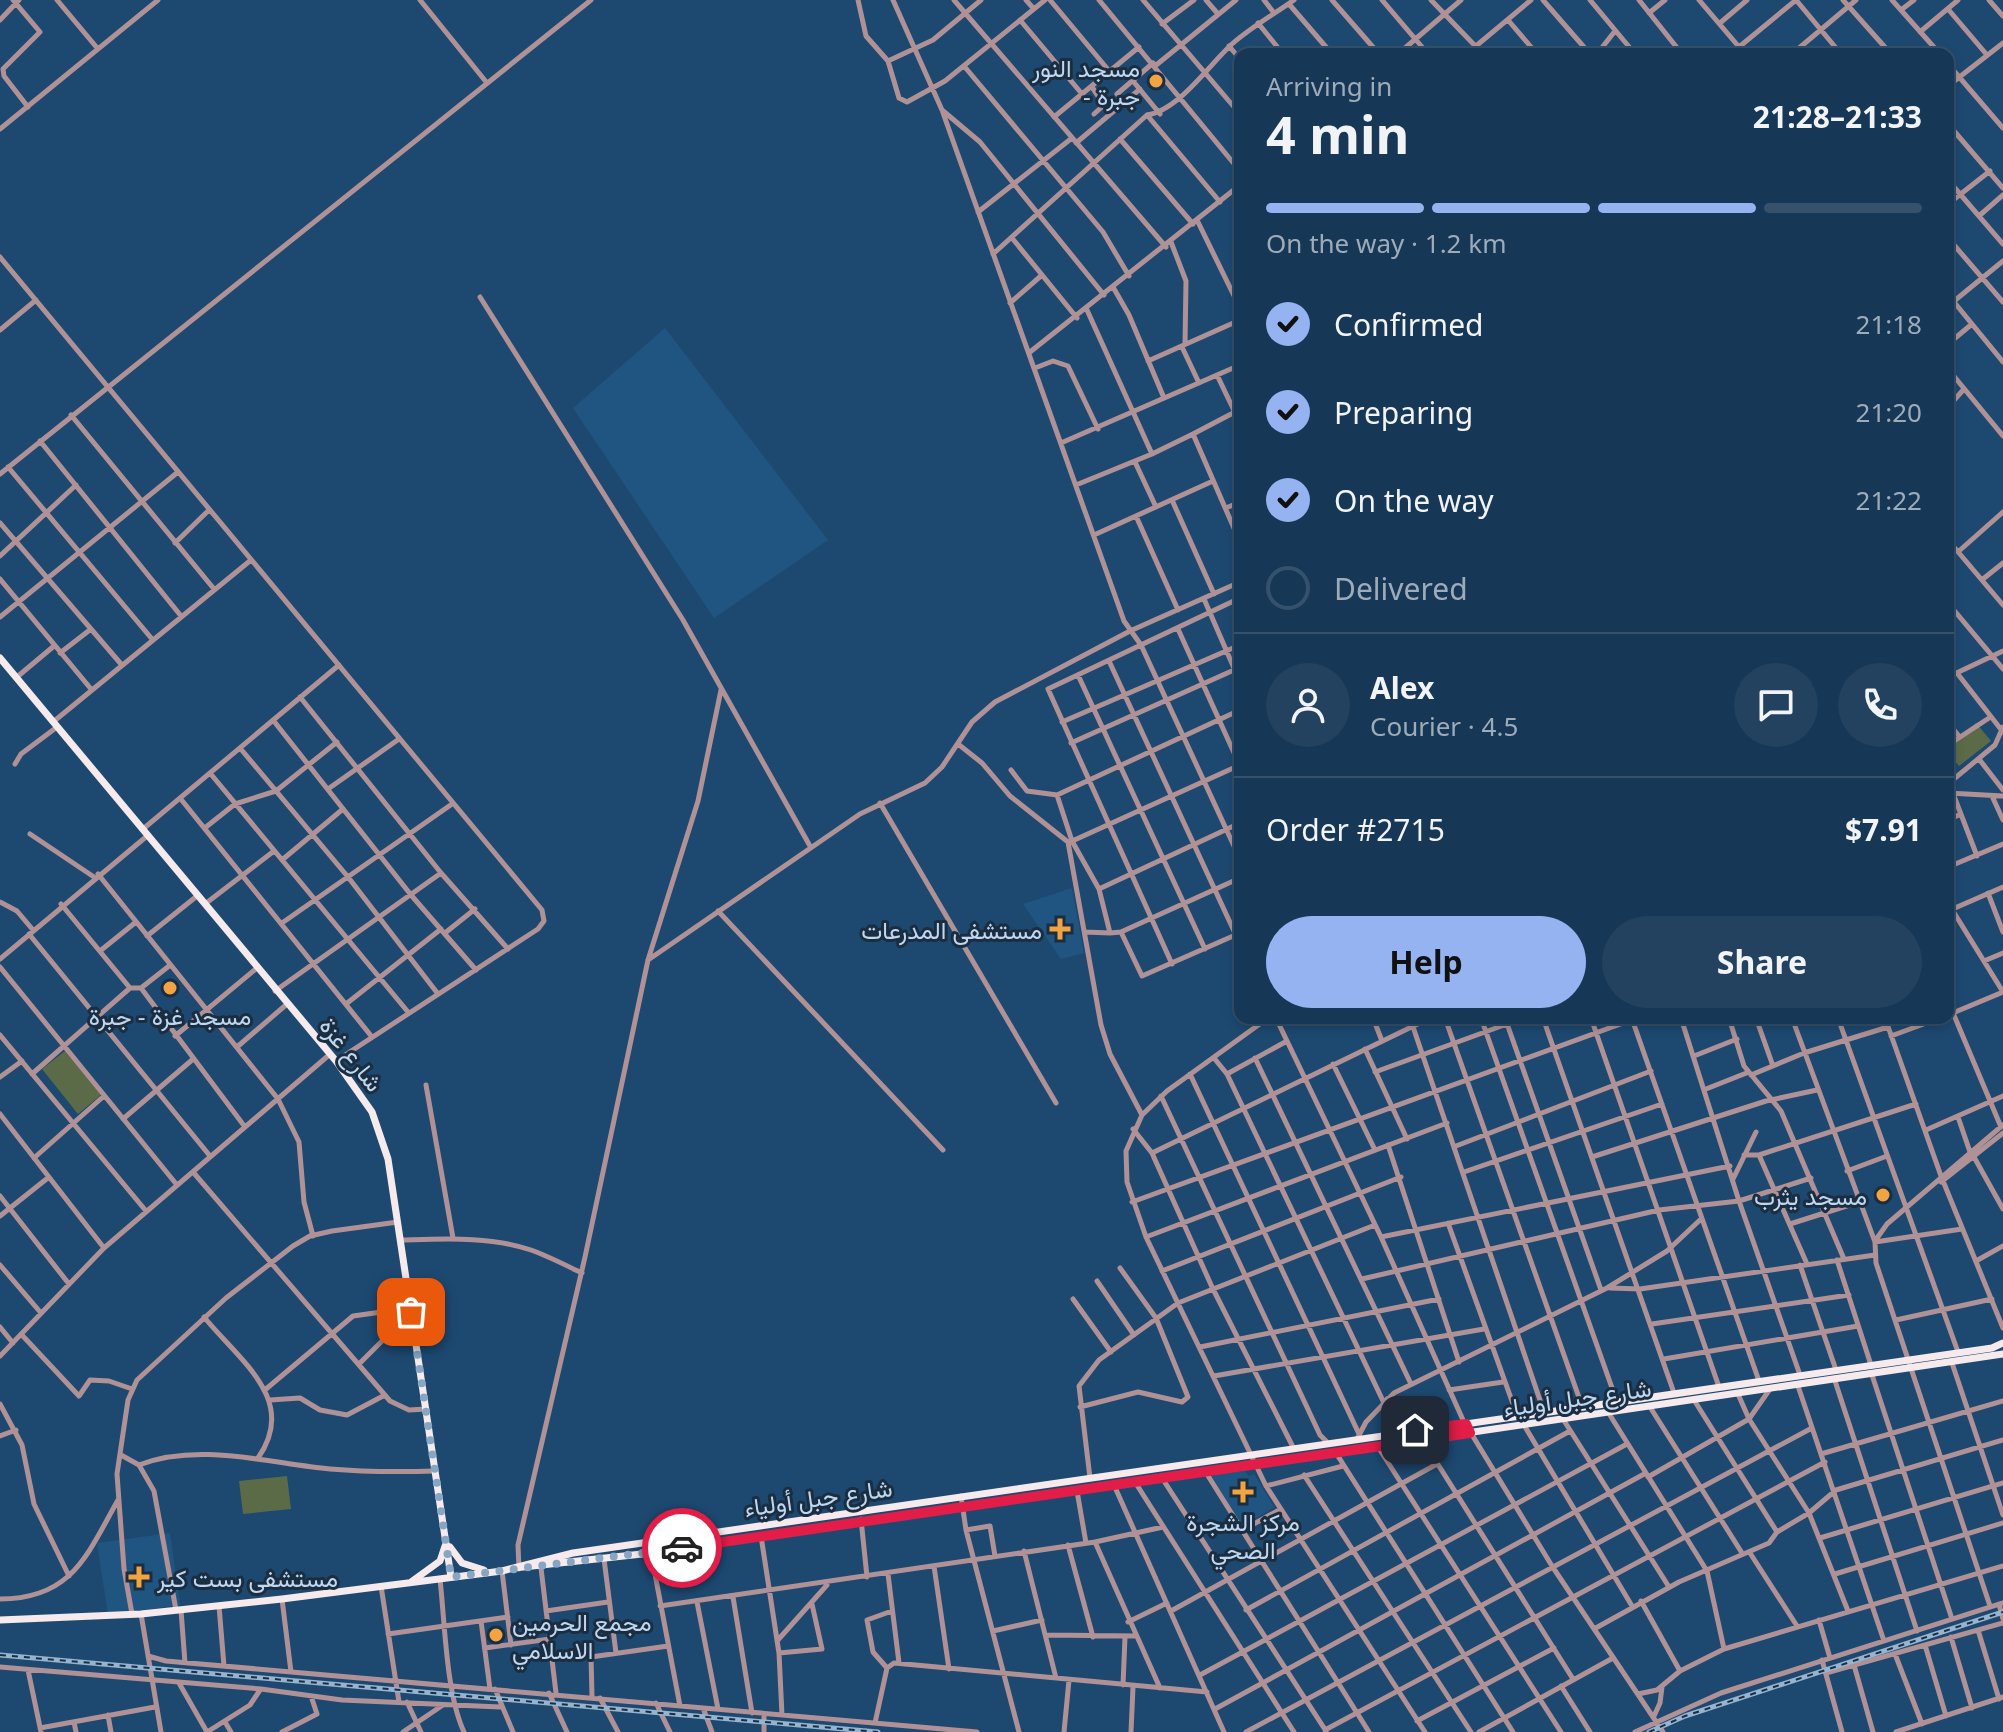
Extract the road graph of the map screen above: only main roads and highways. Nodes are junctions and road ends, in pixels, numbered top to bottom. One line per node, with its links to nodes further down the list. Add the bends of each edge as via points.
1 (0, 658): 4 (main road, شارع غزة, via 333,1058 379,1126 399,1222)
2 (2003, 1343): 5 (main road, شارع جبل أولياء, via 573,1553)
3 (2003, 1354): 5 (main road, شارع جبل أولياء, via 651,1553)
4 (446, 1540): 6 (main road, via 462,1563); 7 (main road, شارع غزة); 8 (main road, via 440,1561)
5 (516, 1568): 6 (main road)
6 (490, 1571): 7 (main road)
7 (451, 1577): 8 (main road)
8 (409, 1583): 9 (main road, via 136,1614)
9 (0, 1620)

